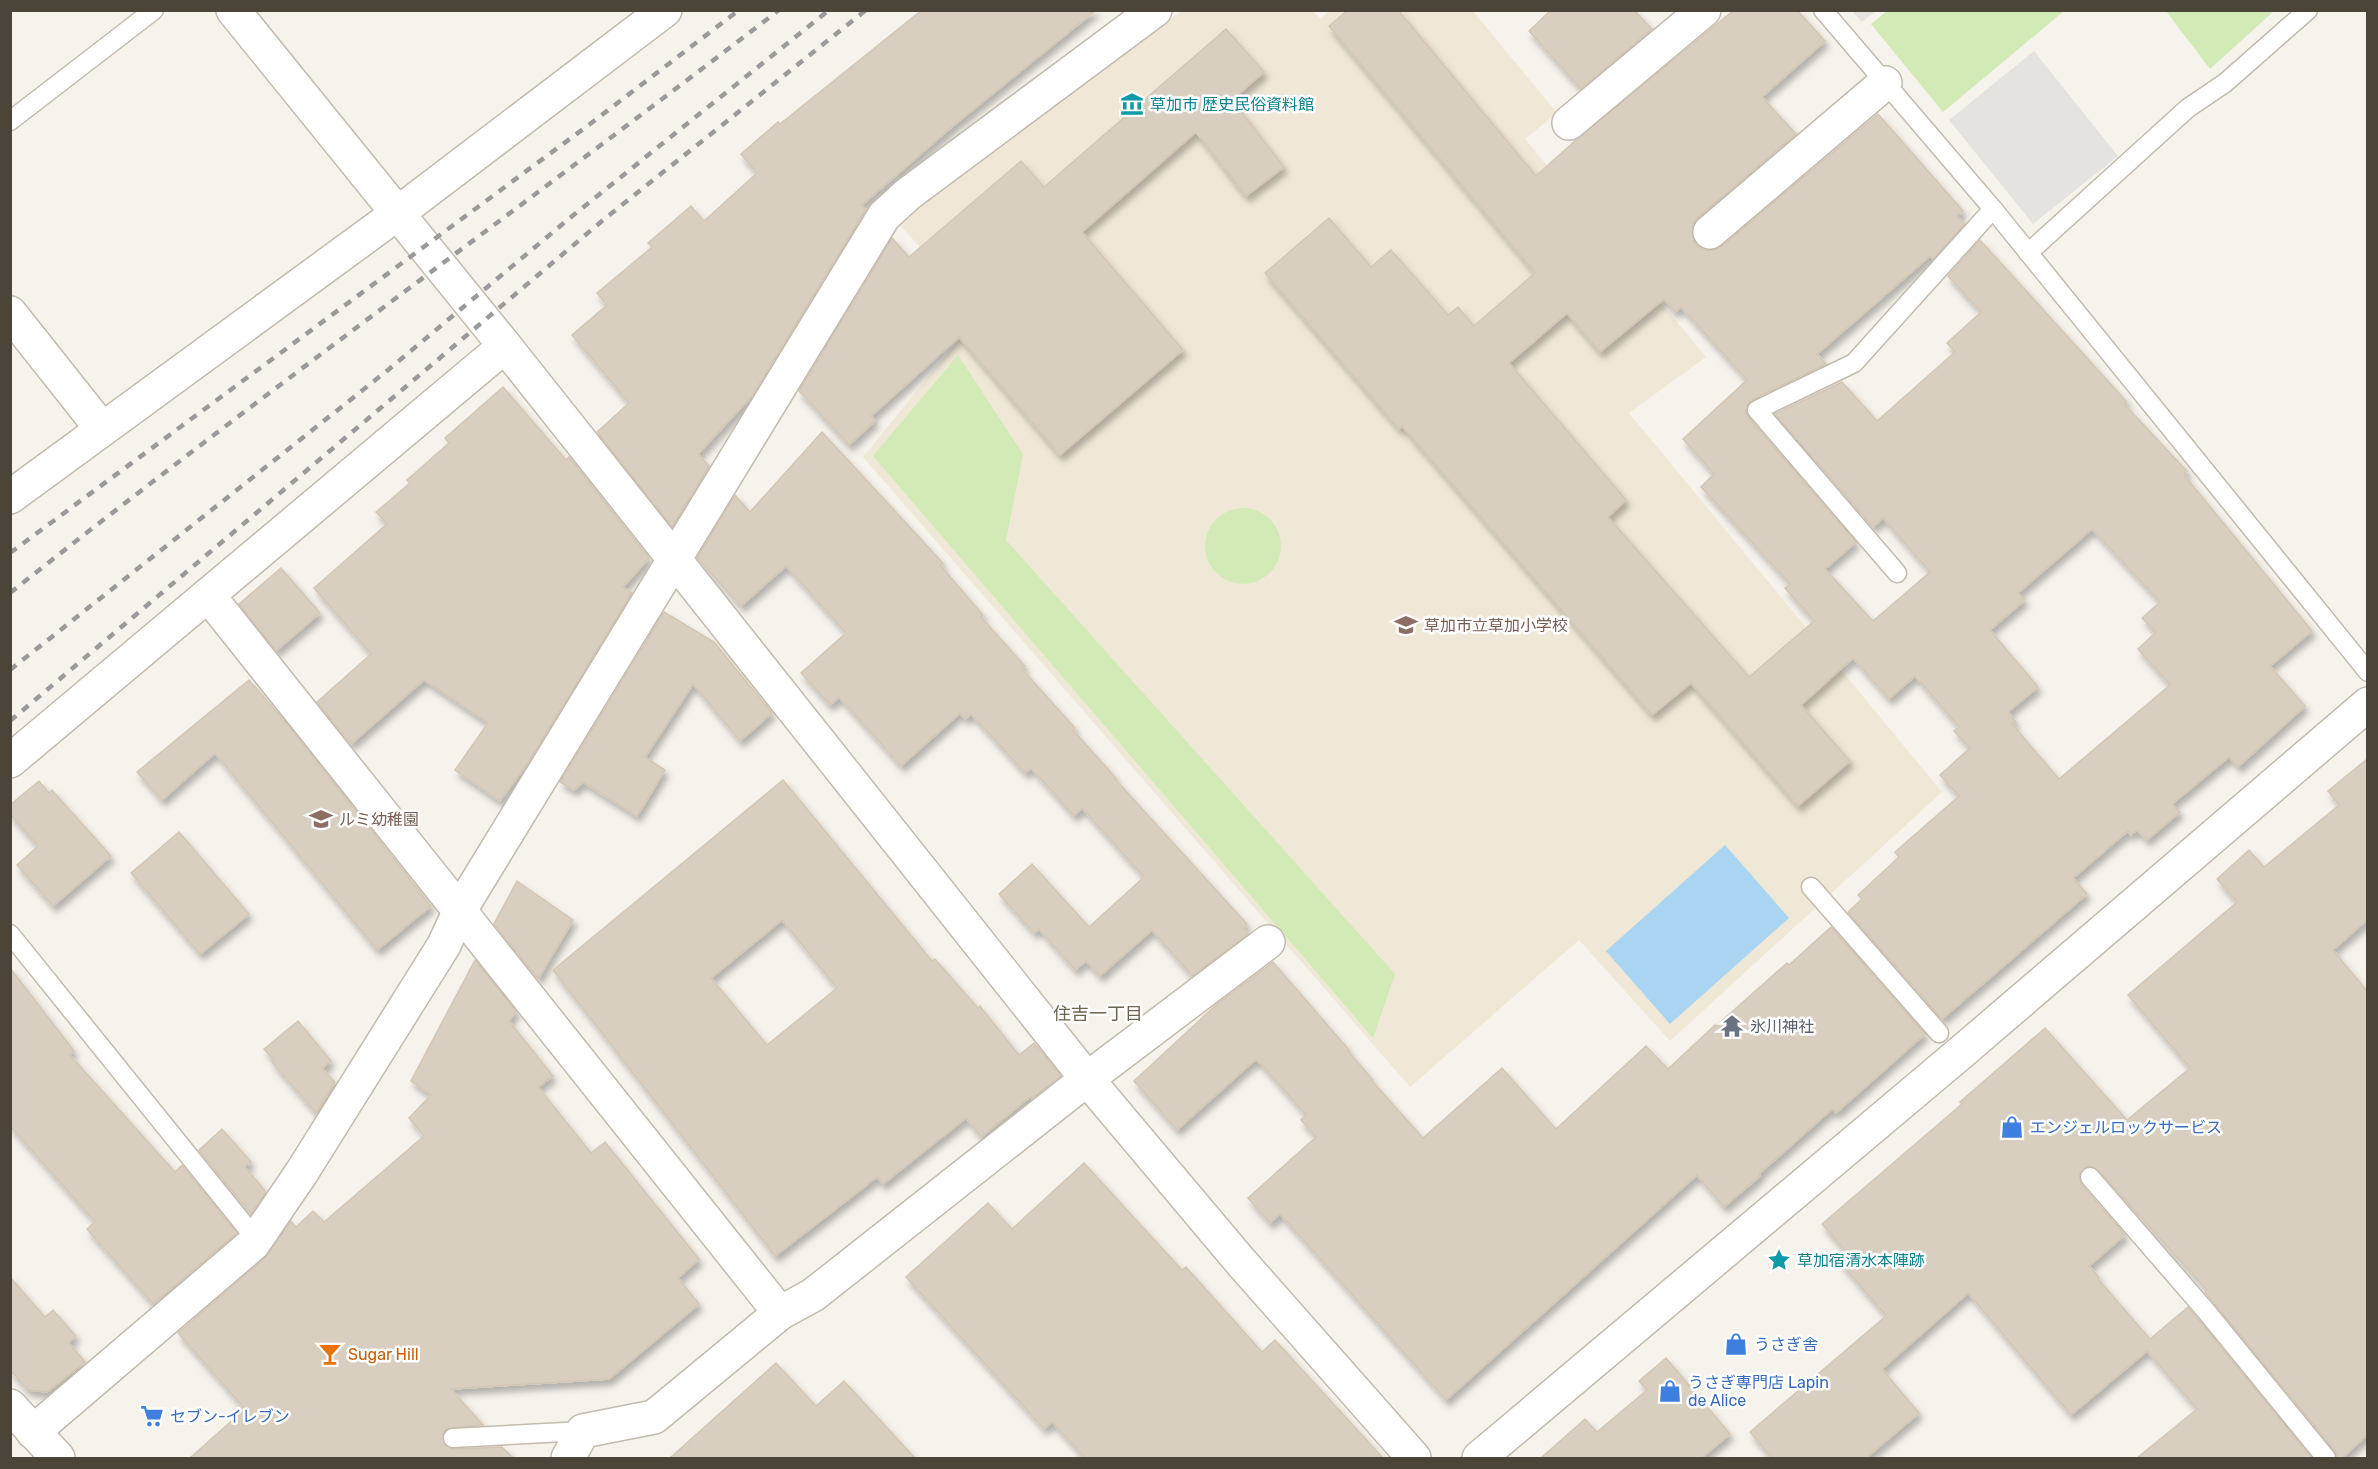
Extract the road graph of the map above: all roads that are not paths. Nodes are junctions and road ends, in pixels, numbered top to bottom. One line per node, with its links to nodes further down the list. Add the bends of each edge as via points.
1 (154, 10): 9 (lane)
2 (233, 10): 12 (street)
3 (665, 10): 12 (street)
4 (1155, 10): 19 (street, via 884,216)
5 (1704, 10): 10 (street)
6 (1822, 10): 8 (lane)
7 (2308, 10): 14 (lane, via 2225,83 2188,108)
8 (1885, 83): 11 (lane); 13 (street)
9 (10, 121)
10 (1569, 123)
11 (1993, 209): 14 (lane); 20 (lane, via 1854,363 1757,410)
12 (398, 213): 16 (street); 17 (street)
13 (1710, 232)
14 (2028, 254): 22 (lane)
15 (10, 314): 17 (street)
16 (505, 346): 19 (street); 21 (street)
17 (102, 429): 18 (street)
18 (10, 497)
19 (675, 561): 26 (street); 30 (street)
20 (1897, 573)
21 (208, 595): 24 (street); 26 (street)
22 (2367, 672)
23 (2367, 705): 39 (street)
24 (10, 761)
25 (1811, 887): 29 (lane)
26 (460, 910): 32 (street, via 444,945); 33 (street)
27 (10, 934): 32 (lane)
28 (1268, 942): 30 (street)
29 (1939, 1033)
30 (1087, 1079): 33 (street, via 813,1295); 38 (street)
31 (2090, 1178): 40 (lane)
32 (256, 1239): 34 (street)
33 (780, 1313): 36 (street, via 654,1417)
34 (21, 1427): 37 (street)
35 (453, 1438): 36 (lane)
36 (575, 1445)
37 (58, 1458)
38 (1414, 1458)
39 (1479, 1458)
40 (2326, 1458)

